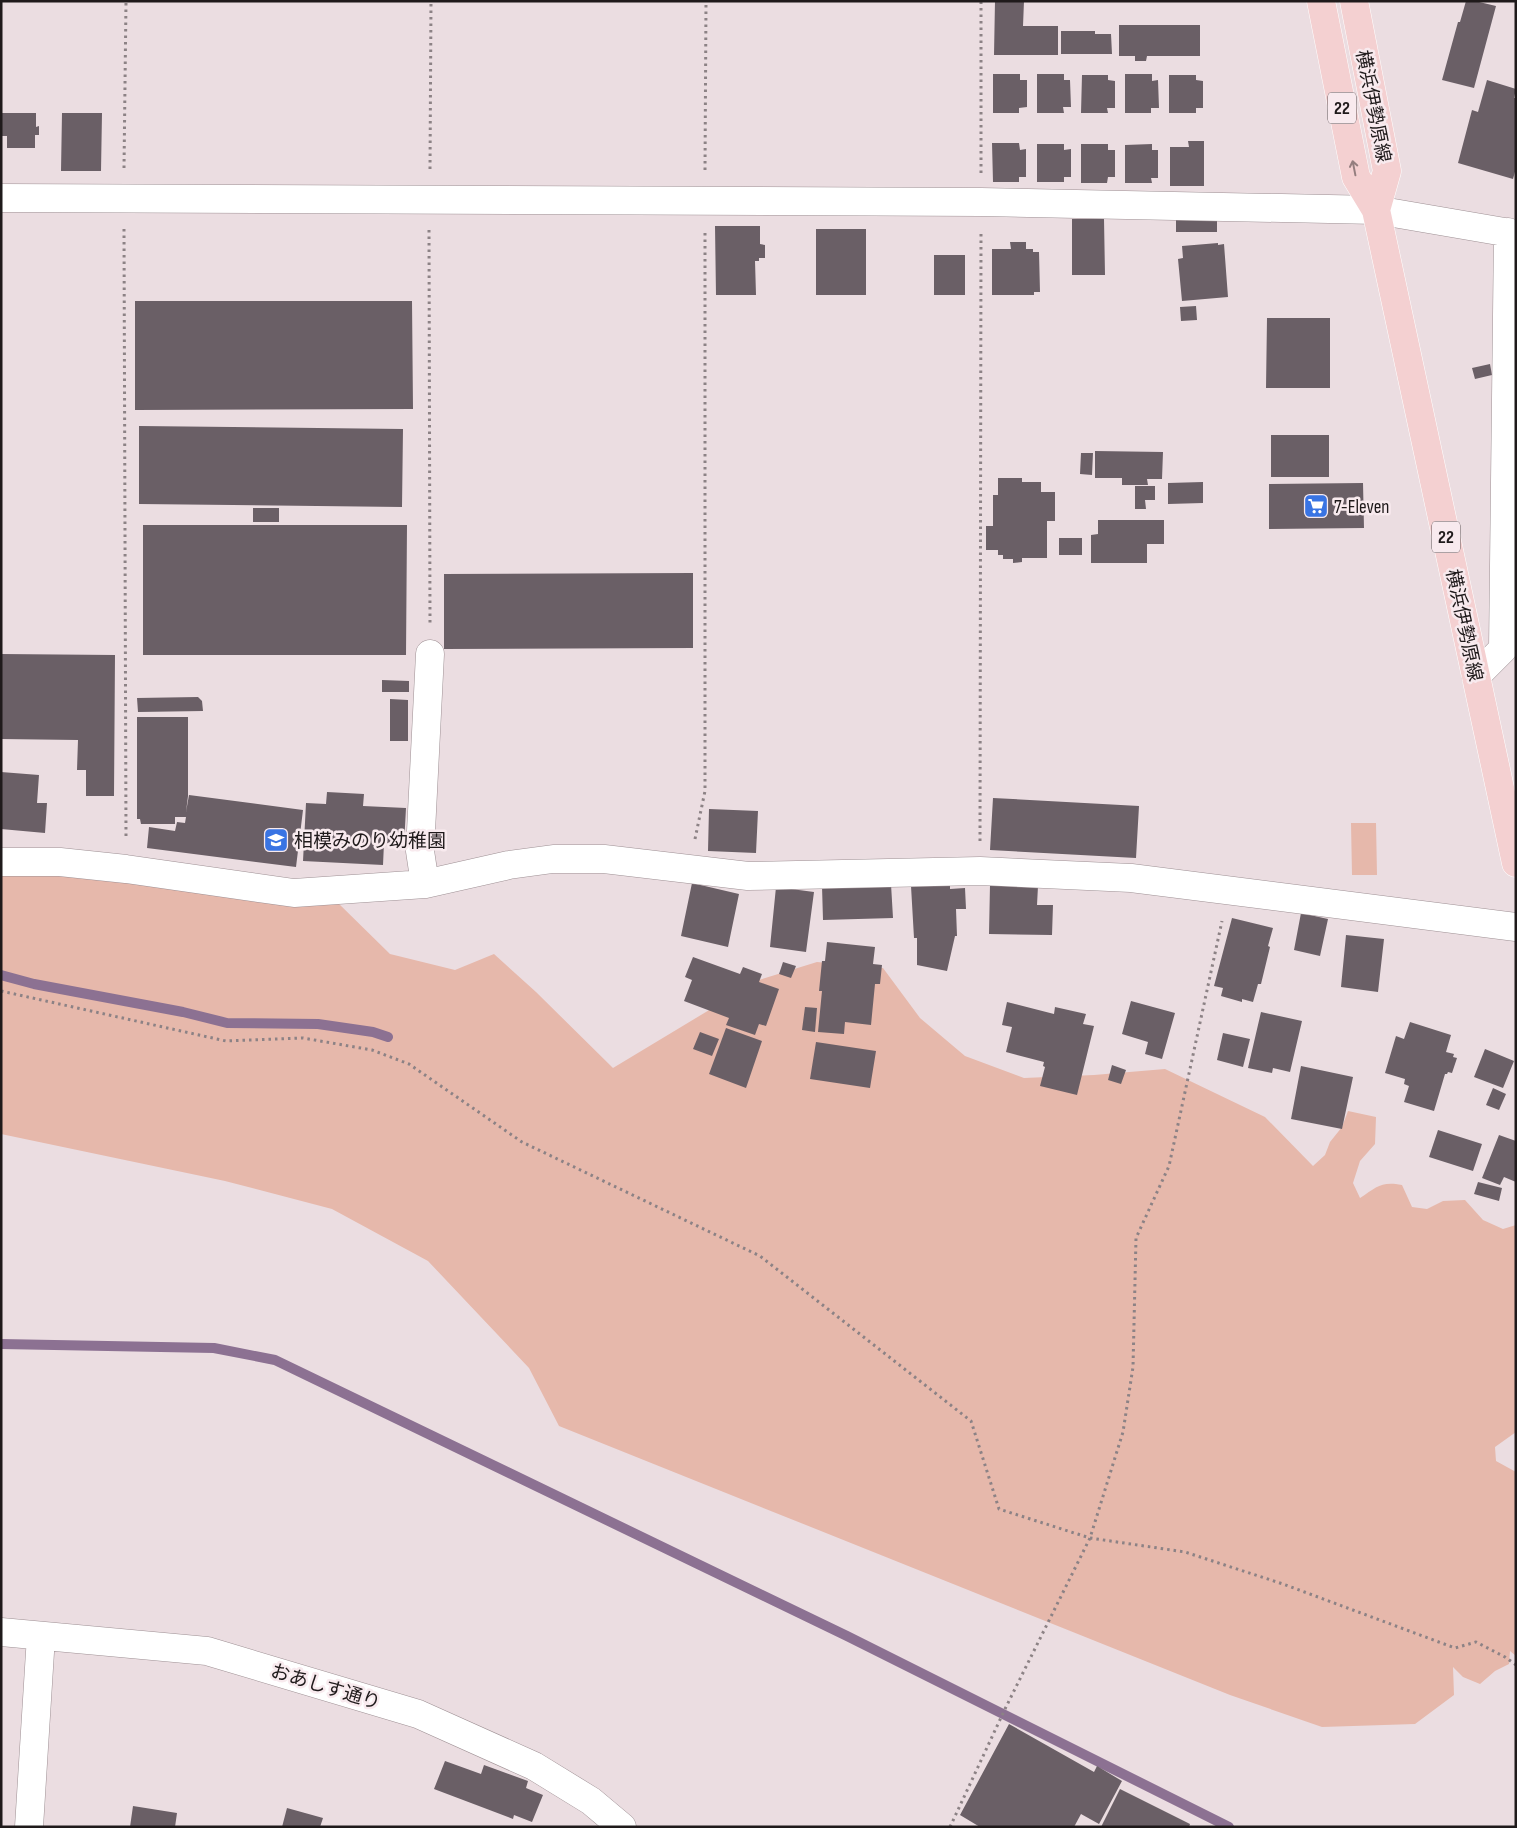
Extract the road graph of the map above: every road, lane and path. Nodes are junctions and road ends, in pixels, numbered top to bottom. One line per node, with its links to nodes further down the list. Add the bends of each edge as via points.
1 (126, 1): 8 (path)
2 (431, 1): 9 (path)
3 (706, 1): 10 (path)
4 (981, 1): 11 (path)
5 (1321, 1): 12 (main road, 横浜伊勢原線 / 22, one-way to 5, via 1356,177)
6 (1354, 1): 12 (main road, 横浜伊勢原線 / 22, via 1387,172)
7 (1, 198): 8 (street)
8 (124, 199): 9 (street); 19 (path)
9 (429, 200): 10 (street); 15 (path)
10 (705, 201): 11 (street); 20 (path, via 704,791)
11 (980, 202): 12 (street); 21 (path)
12 (1376, 210): 13 (street); 16 (main road, 横浜伊勢原線 / 22)
13 (1512, 233): 14 (street)
14 (1511, 485): 16 (street, via 1503,650)
15 (430, 654): 22 (street, via 420,851)
16 (1476, 676): 18 (main road, 横浜伊勢原線 / 22)
17 (1, 862): 19 (street, via 60,862)
18 (1516, 863)
19 (126, 869): 22 (street, via 294,894)
20 (688, 869): 21 (street, via 748,876); 22 (street, via 604,859 553,859 508,865)
21 (980, 871): 23 (street, via 1131,878)
22 (425, 884)
23 (1229, 890): 24 (street); 26 (path, via 1169,1166 1136,1238 1133,1367 1126,1414)
24 (1516, 927)
25 (1, 991): 26 (path, via 226,1041 302,1038 372,1050 409,1064 522,1142 760,1256 971,1421 999,1510)
26 (1090, 1538): 29 (path, via 1185,1552 1283,1584 1455,1648 1476,1642 1506,1657); 32 (path)
27 (1, 1632): 28 (street, おあしす通り)
28 (41, 1636): 30 (street); 31 (street, おあしす通り, via 207,1651 418,1714 534,1766 591,1801)
29 (1516, 1666)
30 (29, 1827)
31 (622, 1827)
32 (950, 1827)

